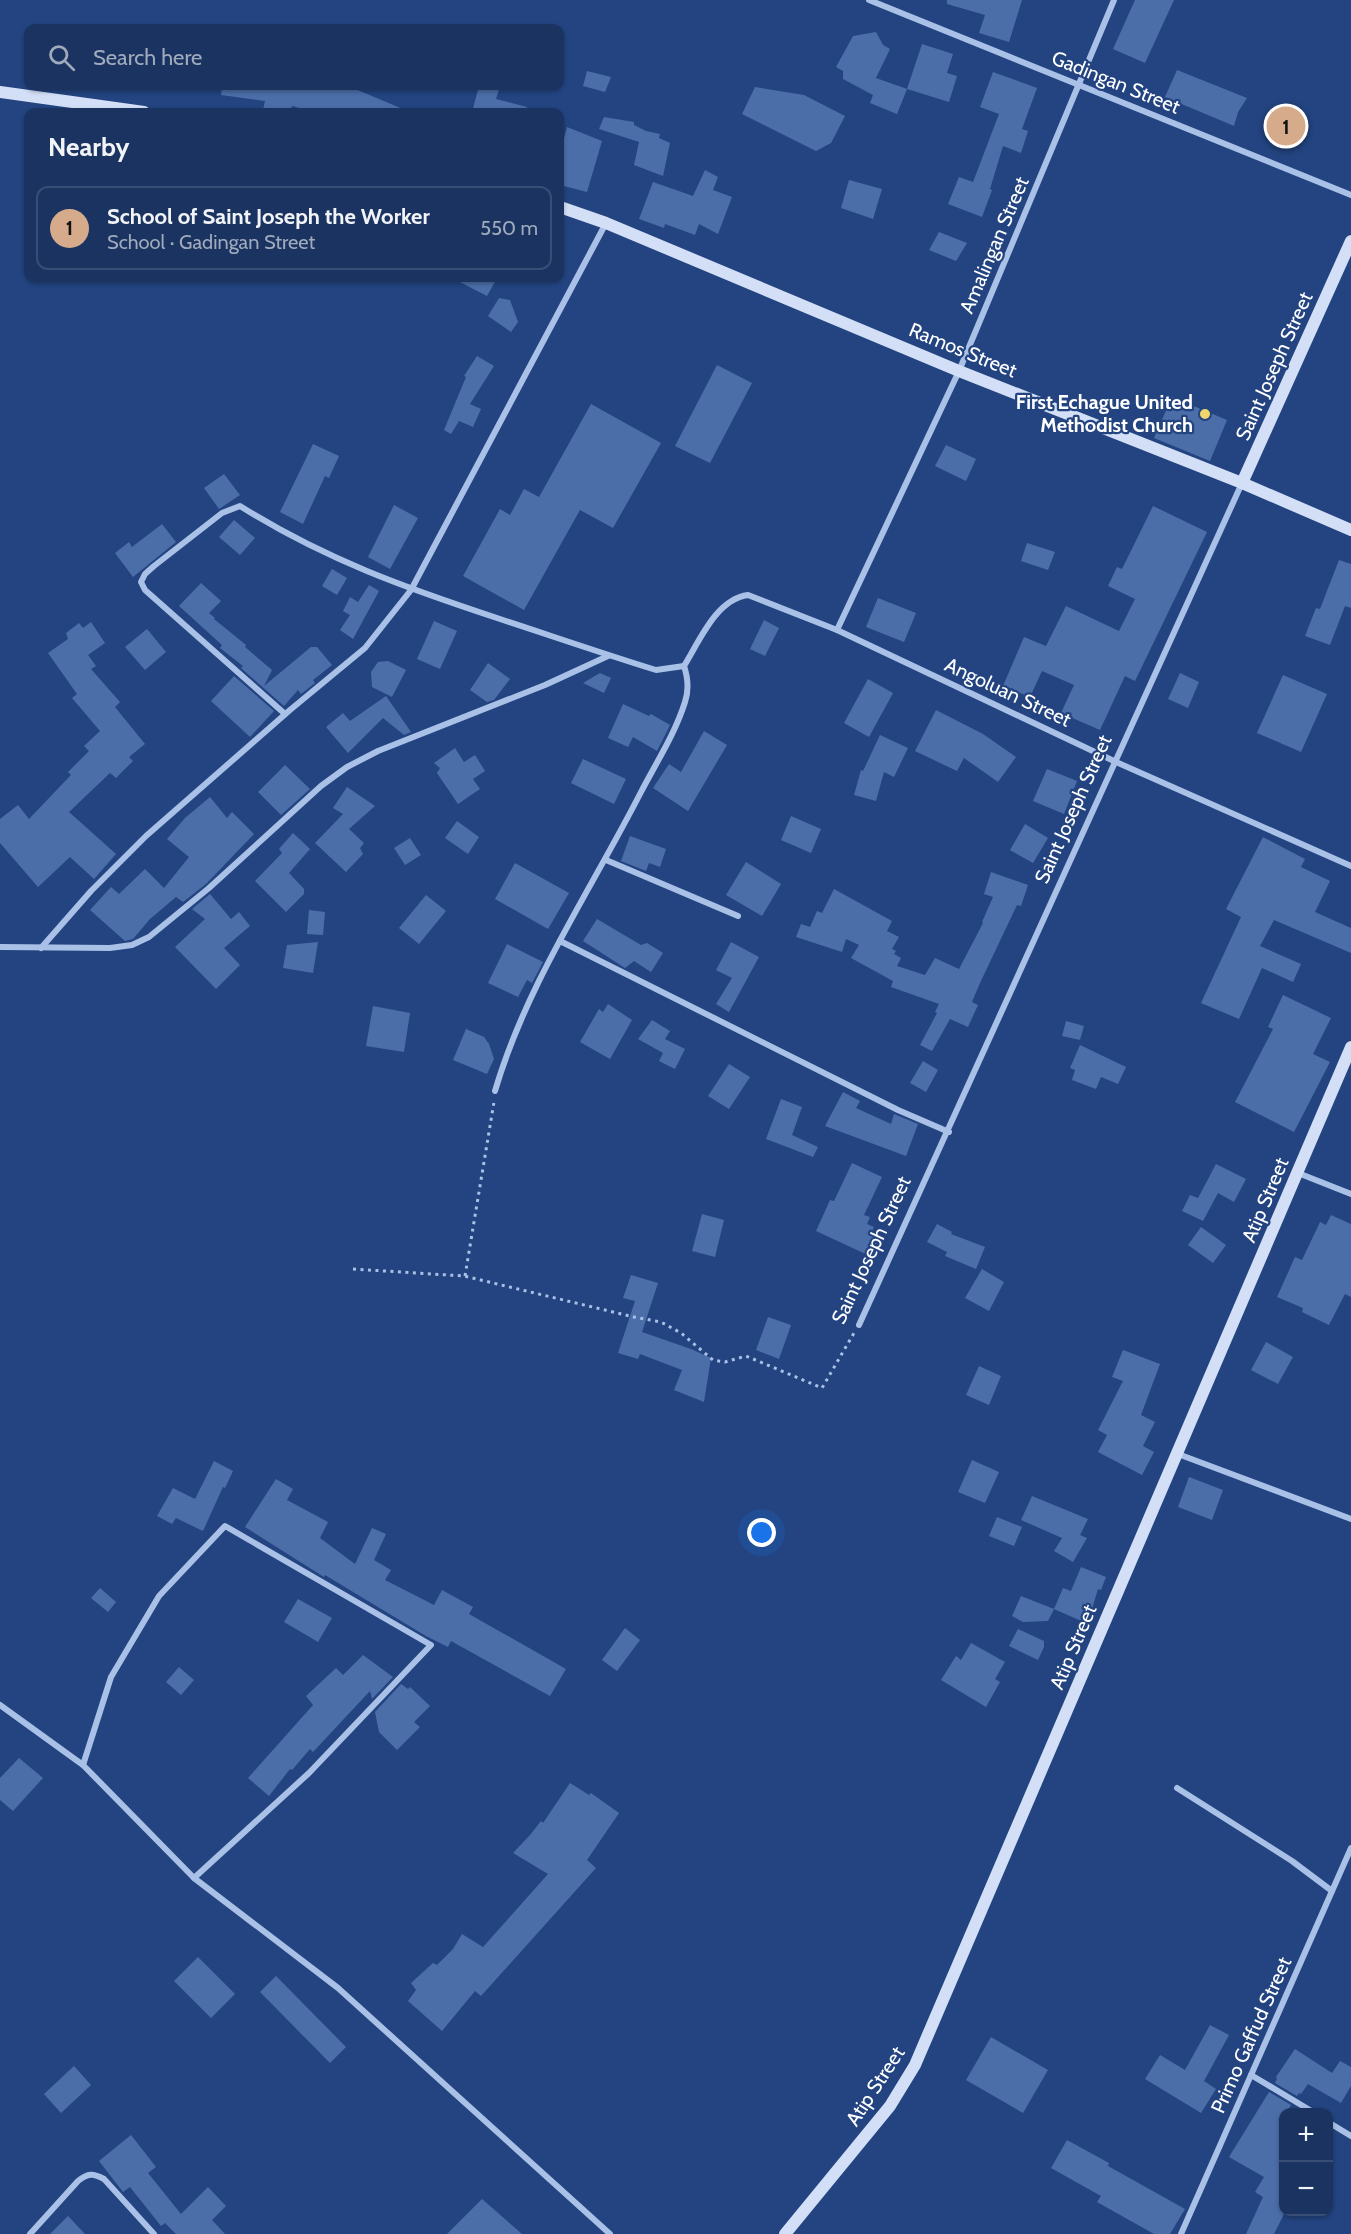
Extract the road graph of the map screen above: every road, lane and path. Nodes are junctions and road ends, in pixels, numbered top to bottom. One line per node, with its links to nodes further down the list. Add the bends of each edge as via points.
1 (869, 0): 3 (street, Gadingan Street)
2 (1114, 0): 3 (street, Amalingan Street)
3 (1078, 85): 6 (street, Gadingan Street); 10 (street, Amalingan Street)
4 (0, 92): 5 (main road)
5 (115, 108)
6 (1351, 195)
7 (564, 208): 8 (main road, Ramos Street)
8 (606, 223): 10 (main road, Ramos Street); 13 (street)
9 (1351, 241): 11 (main road, Saint Joseph Street)
10 (959, 370): 11 (main road, Ramos Street); 14 (street, Amalingan Street)
11 (1242, 483): 12 (main road, Ramos Street); 18 (street, Saint Joseph Street)
12 (1351, 530)
13 (411, 590): 15 (street); 17 (street, via 365,648); 17 (street, via 299,541 240,506 222,513 145,574 141,582 145,590)
14 (837, 630): 16 (street, Angoluan Street, via 740,596 716,614); 18 (street, Angoluan Street)
15 (609, 655): 16 (street, via 656,670); 24 (street, via 348,767 321,786 149,937 132,945 110,948)
16 (684, 666): 19 (street, via 686,700 676,725)
17 (285, 714): 24 (street, via 146,836)
18 (1116, 762): 20 (street, Angoluan Street); 27 (street, Saint Joseph Street)
19 (606, 860): 21 (street); 22 (street)
20 (1351, 866)
21 (738, 916)
22 (560, 941): 26 (street, via 513,1037); 27 (street)
23 (0, 947): 24 (street)
24 (41, 948)
25 (1351, 1047): 28 (main road, Atip Street)
26 (495, 1091): 31 (path)
27 (949, 1132): 32 (street, Saint Joseph Street)
28 (1298, 1173): 29 (street); 33 (main road, Atip Street)
29 (1351, 1194)
30 (353, 1269): 31 (path)
31 (464, 1276): 32 (path, Saint Joseph Street, via 661,1322 713,1360 725,1362 746,1356 822,1388)
32 (859, 1325)
33 (1178, 1454): 34 (street); 48 (main road, Atip Street, via 915,2065 890,2106)
34 (1351, 1519)
35 (0, 1705): 36 (street)
36 (83, 1765): 39 (street); 39 (street, via 111,1677 153,1606 225,1526 431,1645 309,1773)
37 (1178, 1788): 40 (street, via 1299,1866)
38 (1351, 1848): 40 (street, Primo Gaffud Street)
39 (194, 1878): 47 (street, via 338,1988)
40 (1332, 1892): 41 (street, Primo Gaffud Street)
41 (1251, 2075): 42 (street); 49 (street, Primo Gaffud Street)
42 (1305, 2108)
43 (1333, 2125): 44 (street)
44 (1351, 2136)
45 (30, 2234): 46 (street, via 86,2175 104,2180)
46 (154, 2234)
47 (610, 2234)
48 (785, 2234)
49 (1181, 2234)

